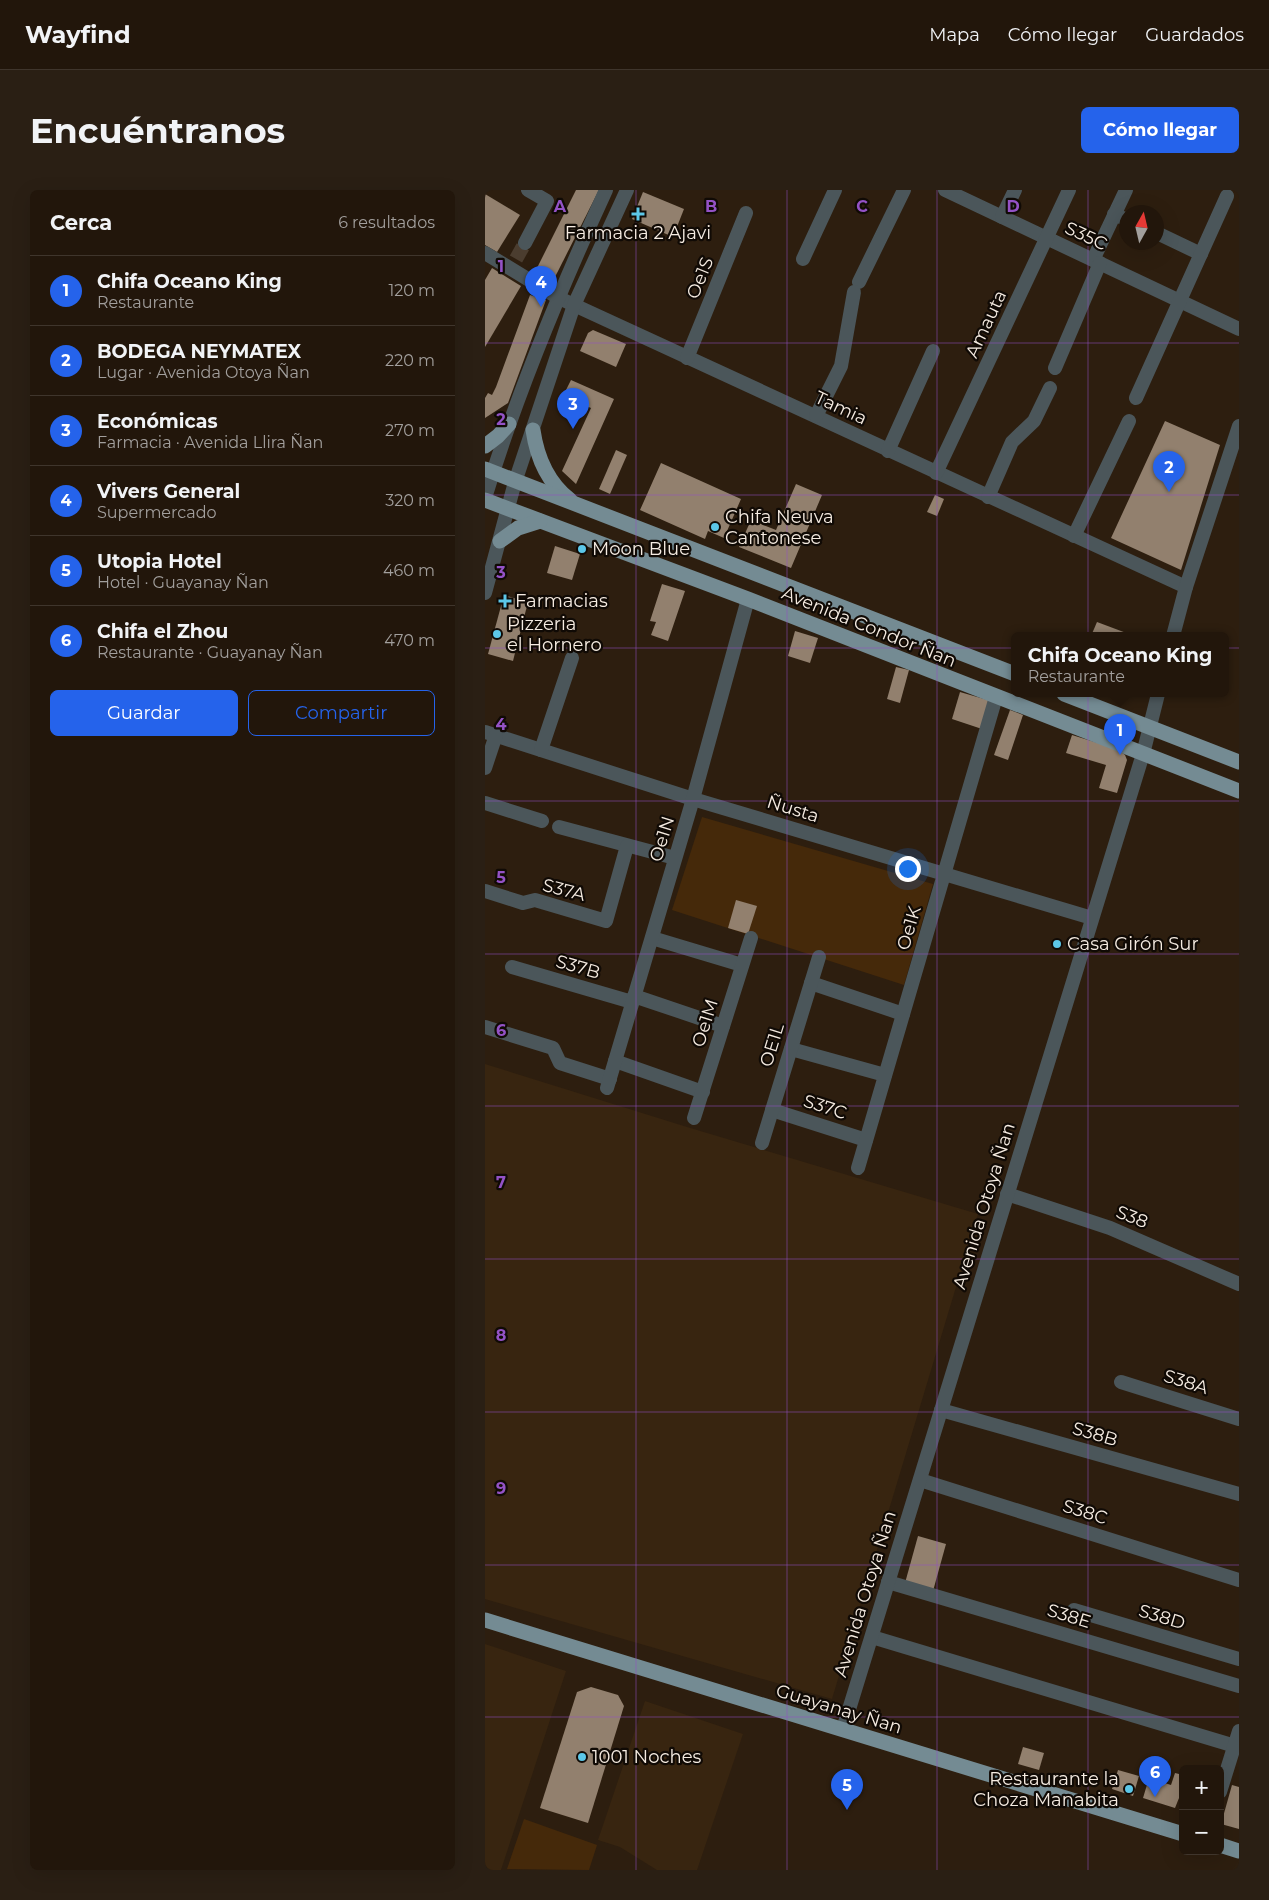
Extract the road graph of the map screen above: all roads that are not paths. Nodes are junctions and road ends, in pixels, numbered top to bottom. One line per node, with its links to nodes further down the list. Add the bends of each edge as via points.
1 (527, 190): 17 (street, via 547,201)
2 (606, 190): 22 (street)
3 (627, 190): 24 (street)
4 (835, 190): 20 (street)
5 (904, 190): 31 (street, via 857,287 841,366)
6 (945, 190): 13 (street, S35C)
7 (1015, 190): 13 (street)
8 (1069, 190): 16 (street, Amauta)
9 (1126, 190): 11 (street)
10 (1227, 196): 19 (street)
11 (1123, 205)
12 (747, 213): 27 (street, Oe1S)
13 (1002, 217): 16 (street, S35C)
14 (1119, 221): 21 (street)
15 (1164, 236): 19 (street)
16 (1047, 238): 21 (street, S35C); 39 (street, Amauta)
17 (525, 243)
18 (485, 253): 22 (street, Tamia, via 513,264)
19 (1201, 254): 23 (street)
20 (803, 259)
21 (1096, 262): 23 (street, S35C); 28 (street)
22 (557, 297): 24 (street, Tamia); 33 (street)
23 (1180, 301): 25 (street, S35C); 30 (street)
24 (574, 305): 27 (street, Tamia); 35 (street)
25 (1239, 330)
26 (933, 351): 37 (street)
27 (687, 358): 31 (street, Tamia)
28 (1055, 368)
29 (1050, 388): 41 (street, via 1034,421 1012,442)
30 (1136, 398)
31 (816, 416): 37 (street, Tamia)
32 (1129, 421): 46 (street)
33 (509, 424): 36 (main road); 38 (street)
34 (1239, 426): 48 (street)
35 (533, 430): 40 (street); 43 (main road, via 542,465 551,481)
36 (485, 446)
37 (888, 451): 39 (street, Tamia)
38 (489, 471): 40 (main road, Avenida Condor Ñan); 42 (street)
39 (936, 473): 41 (street, Tamia)
40 (515, 482): 43 (main road, Avenida Condor Ñan); 44 (street)
41 (988, 497): 46 (street, Tamia)
42 (485, 499): 44 (main road, Avenida Condor Ñan)
43 (577, 506): 53 (main road, Avenida Condor Ñan)
44 (509, 509): 45 (main road, Avenida Condor Ñan); 47 (street)
45 (540, 521): 47 (main road, via 519,528); 50 (main road, Avenida Condor Ñan)
46 (1074, 536): 48 (street, Tamia)
47 (500, 541): 49 (street)
48 (1186, 587): 51 (street)
49 (485, 593)
50 (747, 599): 54 (main road, Avenida Condor Ñan); 64 (street, Oe1N)
51 (1174, 632)
52 (572, 658): 59 (street)
53 (1011, 672)
54 (996, 697): 60 (main road, Avenida Condor Ñan); 70 (street, Oe1K)
55 (1072, 697): 57 (main road)
56 (1157, 697): 57 (street, Avenida Otoya Ñan)
57 (1149, 727): 60 (street, Avenida Otoya Ñan); 61 (main road)
58 (490, 734): 59 (street, Ñusta); 62 (street)
59 (541, 750): 64 (street, Ñusta)
60 (1143, 754): 63 (main road, Avenida Condor Ñan); 72 (street, Avenida Otoya Ñan)
61 (1239, 762)
62 (485, 768)
63 (1239, 791)
64 (693, 799): 69 (street, Oe1N); 70 (street, Ñusta)
65 (485, 803): 66 (street)
66 (543, 821)
67 (559, 827): 68 (street)
68 (627, 846): 69 (street); 71 (street, S37A, via 606,920 535,900 523,903)
69 (675, 858): 73 (street, Oe1N)
70 (944, 874): 72 (street, Ñusta); 80 (street, Oe1K)
71 (485, 891)
72 (1092, 918): 92 (street, Avenida Otoya Ñan)
73 (652, 938): 76 (street); 79 (street, Oe1N)
74 (751, 938): 76 (street, Oe1M)
75 (819, 957): 78 (street, OE1L)
76 (742, 965): 81 (street, Oe1M)
77 (512, 968): 79 (street, S37B)
78 (811, 983): 80 (street); 83 (street, OE1L)
79 (633, 999): 81 (street, S37B); 84 (street, Oe1N)
80 (903, 1014): 85 (street, Oe1K)
81 (723, 1026): 86 (street, Oe1M)
82 (485, 1027): 84 (street, Oe1N, via 553,1048 560,1063 608,1083)
83 (791, 1049): 85 (street); 87 (street, OE1L)
84 (615, 1061): 86 (street)
85 (885, 1075): 89 (street, Oe1K)
86 (703, 1092): 88 (street, Oe1M)
87 (772, 1110): 89 (street, S37C); 90 (street, OE1L)
88 (694, 1118)
89 (866, 1140): 91 (street, Oe1K)
90 (762, 1143)
91 (858, 1168)
92 (1007, 1194): 93 (street, S38, via 1110,1228); 95 (street, Avenida Otoya Ñan)
93 (1239, 1284)
94 (1121, 1382): 96 (street, S38A)
95 (941, 1410): 97 (street, Avenida Otoya Ñan); 98 (street, S38B)
96 (1239, 1419)
97 (920, 1480): 99 (street, S38C); 100 (street, Avenida Otoya Ñan)
98 (1239, 1494)
99 (1239, 1580)
100 (888, 1582): 103 (street, Avenida Otoya Ñan); 105 (street, S38E)
101 (1073, 1610): 104 (street, S38D)
102 (485, 1620): 106 (main road, Guayanay Ñan)
103 (872, 1637): 106 (street, Avenida Otoya Ñan); 108 (street)
104 (1239, 1659)
105 (1239, 1686)
106 (843, 1729): 110 (main road, Guayanay Ñan)
107 (1239, 1732): 108 (street)
108 (1235, 1746): 109 (street)
109 (1224, 1780)
110 (1179, 1833)
111 (1224, 1846): 112 (main road)
112 (1239, 1851)

